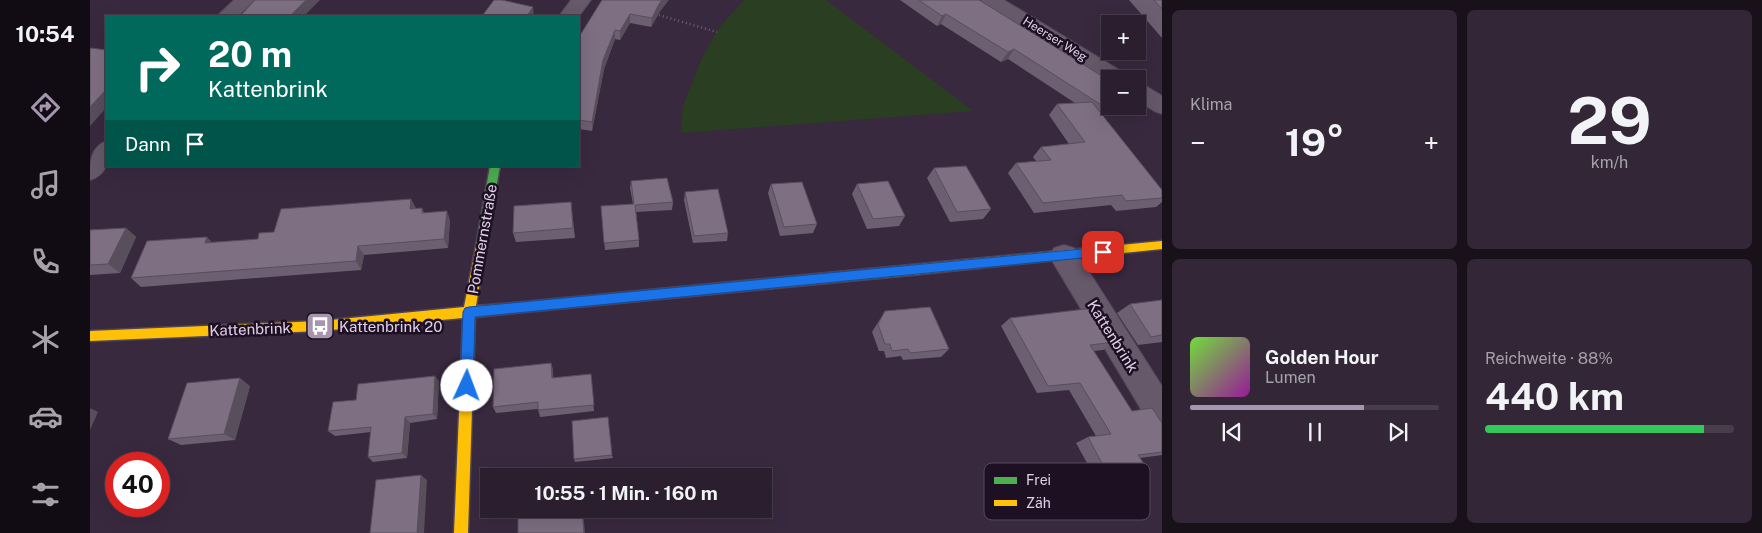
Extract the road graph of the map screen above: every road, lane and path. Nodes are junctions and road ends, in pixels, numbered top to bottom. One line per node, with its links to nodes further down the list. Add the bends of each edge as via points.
1 (245, 0): 5 (street)
2 (581, 0): 6 (street)
3 (991, 0): 8 (street, Heerser Weg)
4 (654, 14): 7 (path)
5 (228, 15)
6 (570, 15)
7 (716, 32)
8 (1104, 70)
9 (1146, 96): 10 (street)
10 (1162, 106)
11 (105, 151): 13 (street)
12 (495, 167): 16 (street, Pommernstraße)
13 (90, 171)
14 (1162, 245): 15 (street, Kattenbrink)
15 (1064, 256): 16 (street, Kattenbrink); 18 (street, Kattenbrink)
16 (469, 312): 17 (street, Kattenbrink, via 320,326); 19 (street)
17 (90, 336)
18 (1162, 415)
19 (461, 533)

